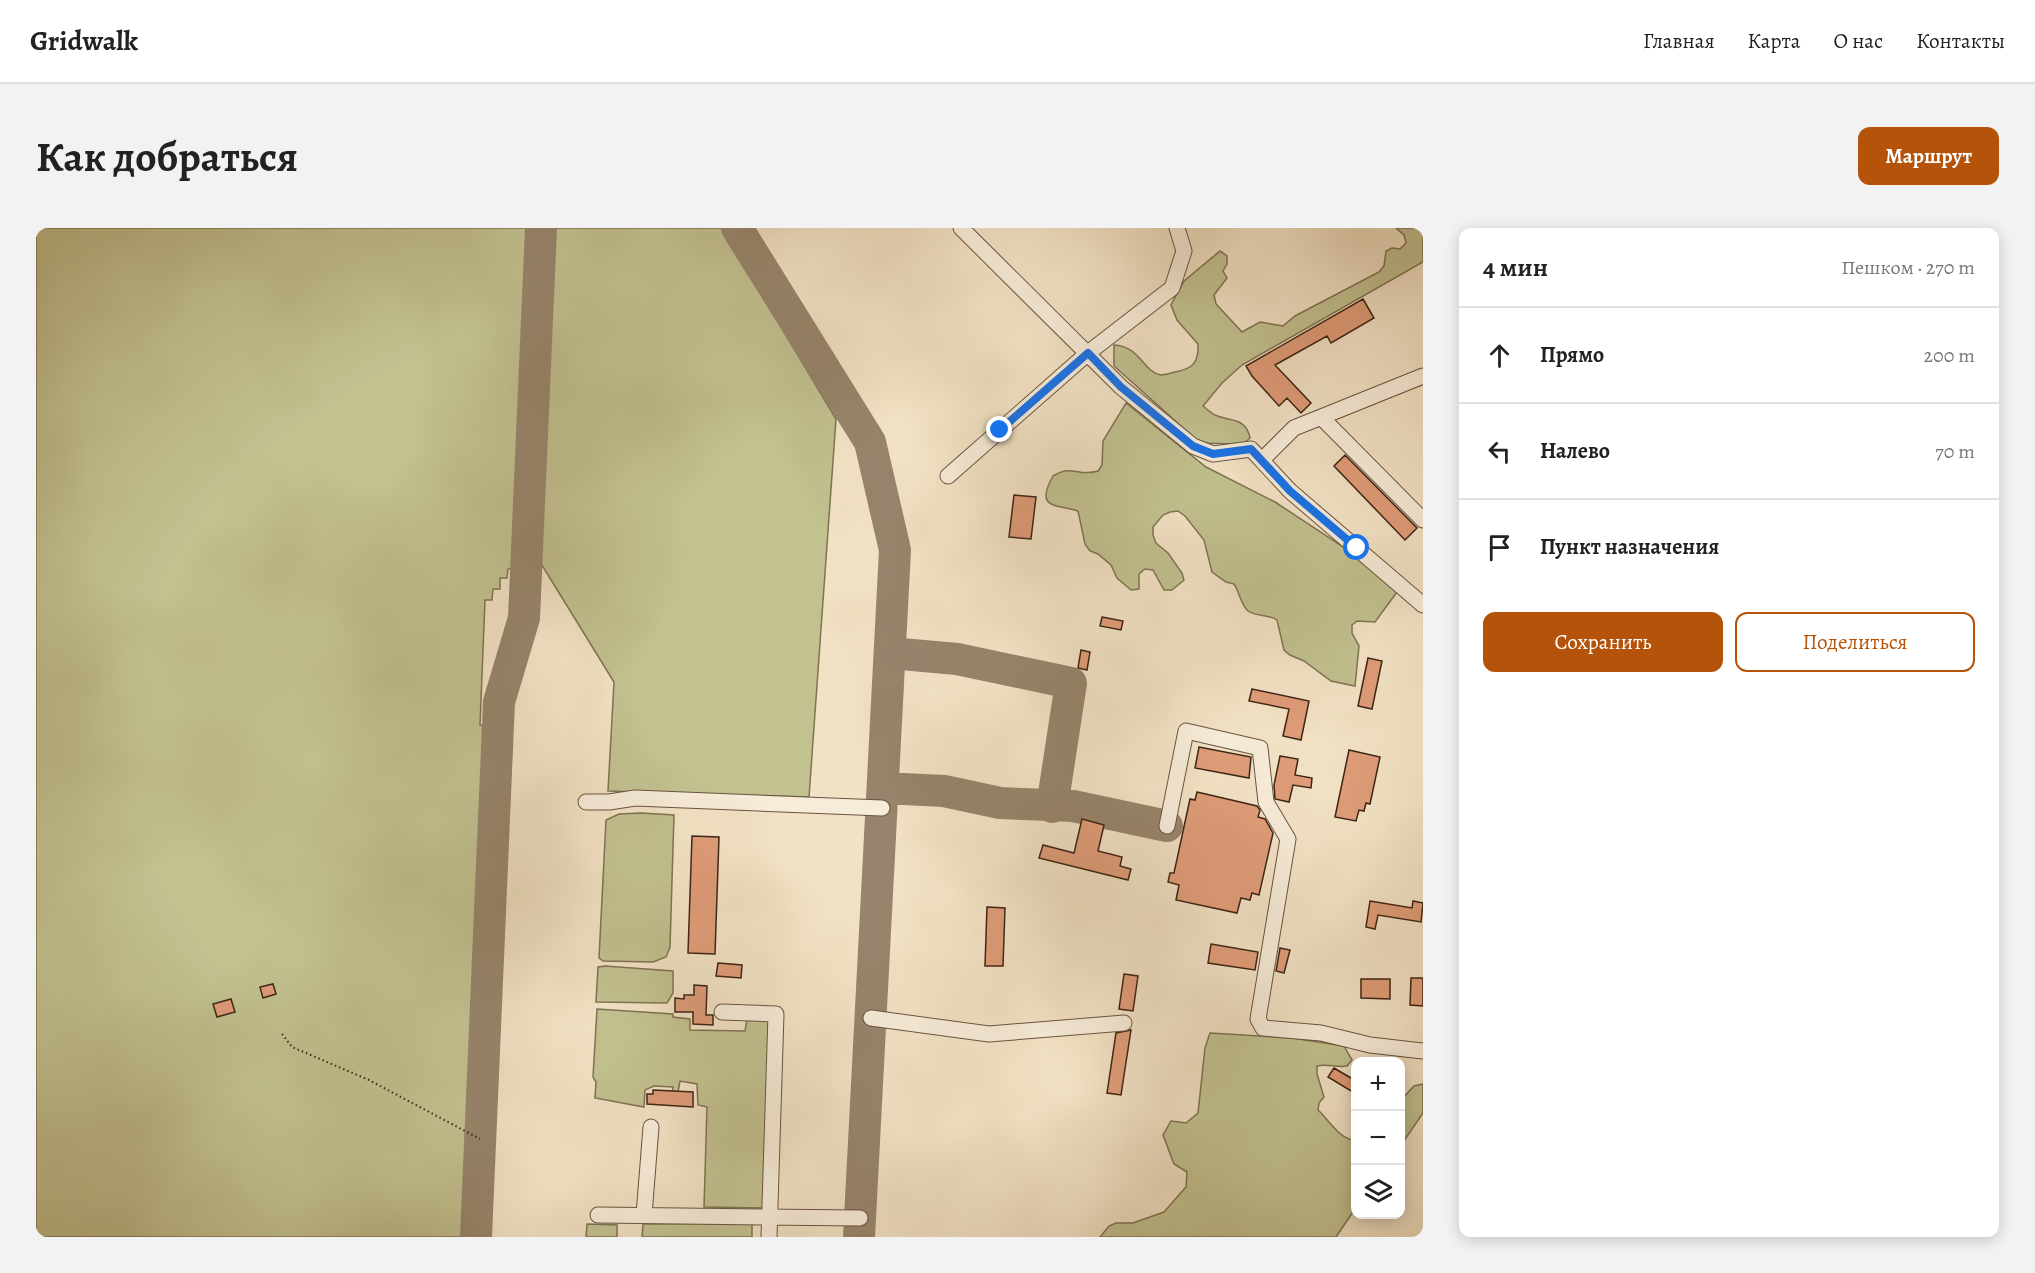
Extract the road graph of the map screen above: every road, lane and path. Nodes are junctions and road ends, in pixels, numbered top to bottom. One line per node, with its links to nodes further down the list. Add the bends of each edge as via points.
1 (961, 228): 3 (lane)
2 (1178, 228): 3 (lane, via 1184,251 1172,288)
3 (1088, 353): 6 (lane, via 1121,387 1193,446 1213,454 1251,449); 7 (lane)
4 (1423, 376): 5 (lane)
5 (1321, 417): 6 (lane, via 1294,428); 8 (lane)
6 (1262, 460): 9 (lane, via 1290,491)
7 (948, 476)
8 (1423, 520)
9 (1423, 605)
10 (586, 802): 11 (lane, via 635,798)
11 (882, 808)
12 (1167, 826): 17 (lane, via 1186,731 1260,748 1266,802 1288,839 1258,1019 1263,1028)
13 (722, 1012): 22 (lane, via 776,1014)
14 (871, 1018): 15 (lane, via 989,1034)
15 (1124, 1023)
16 (282, 1034): 19 (path, via 292,1047 369,1080)
17 (1423, 1050)
18 (651, 1127): 21 (lane)
19 (480, 1139)
20 (598, 1215): 21 (lane)
21 (644, 1215): 22 (lane)
22 (770, 1216): 23 (lane); 24 (lane)
23 (860, 1218)
24 (769, 1237)

